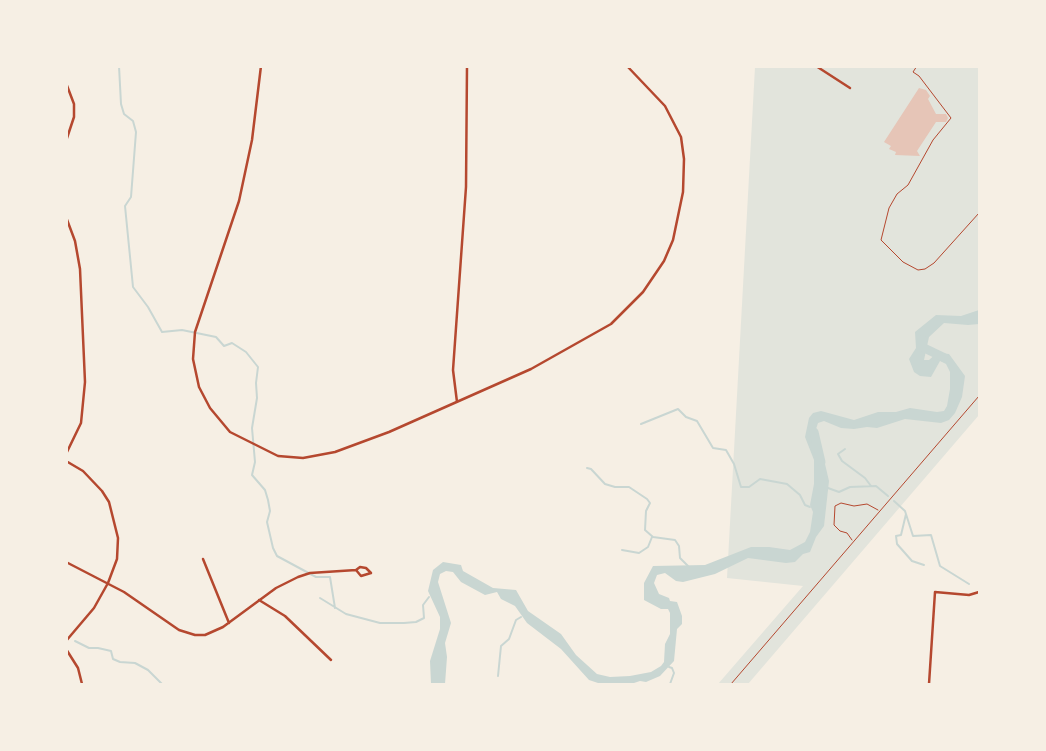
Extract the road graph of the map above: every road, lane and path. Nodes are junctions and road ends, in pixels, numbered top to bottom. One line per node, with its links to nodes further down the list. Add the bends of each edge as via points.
1 (261, 66): 12 (street, via 239,201 193,345 194,371 210,408 242,439 278,456 303,458 357,444)
2 (467, 66): 12 (street, via 466,187 453,370)
3 (627, 66): 12 (street, via 665,106 681,137 683,192 664,261 643,292 611,324)
4 (816, 66): 7 (street)
5 (917, 66): 9 (path, via 913,72 951,118 908,185 897,194 881,240 904,262 925,269)
6 (66, 83): 8 (street, via 74,104)
7 (850, 88)
8 (66, 141)
9 (979, 213)
10 (66, 216): 13 (street, via 80,269 85,369 82,423)
11 (979, 396): 15 (path)
12 (458, 403)
13 (66, 454)
14 (66, 461): 20 (street, via 93,480 109,502 118,538 117,559)
15 (879, 512): 16 (path); 16 (path, via 867,504 835,506 834,525)
16 (853, 542): 28 (path)
17 (203, 559): 23 (street)
18 (66, 562): 20 (street)
19 (356, 570): 22 (street, via 298,576)
20 (108, 583): 23 (street, via 186,634 205,635); 24 (street)
21 (979, 592): 29 (street, via 934,592)
22 (259, 600): 23 (street); 26 (street, via 285,616)
23 (229, 623)
24 (66, 641)
25 (66, 649): 27 (street, via 79,668)
26 (331, 660)
27 (82, 684)
28 (731, 684)
29 (929, 684)

